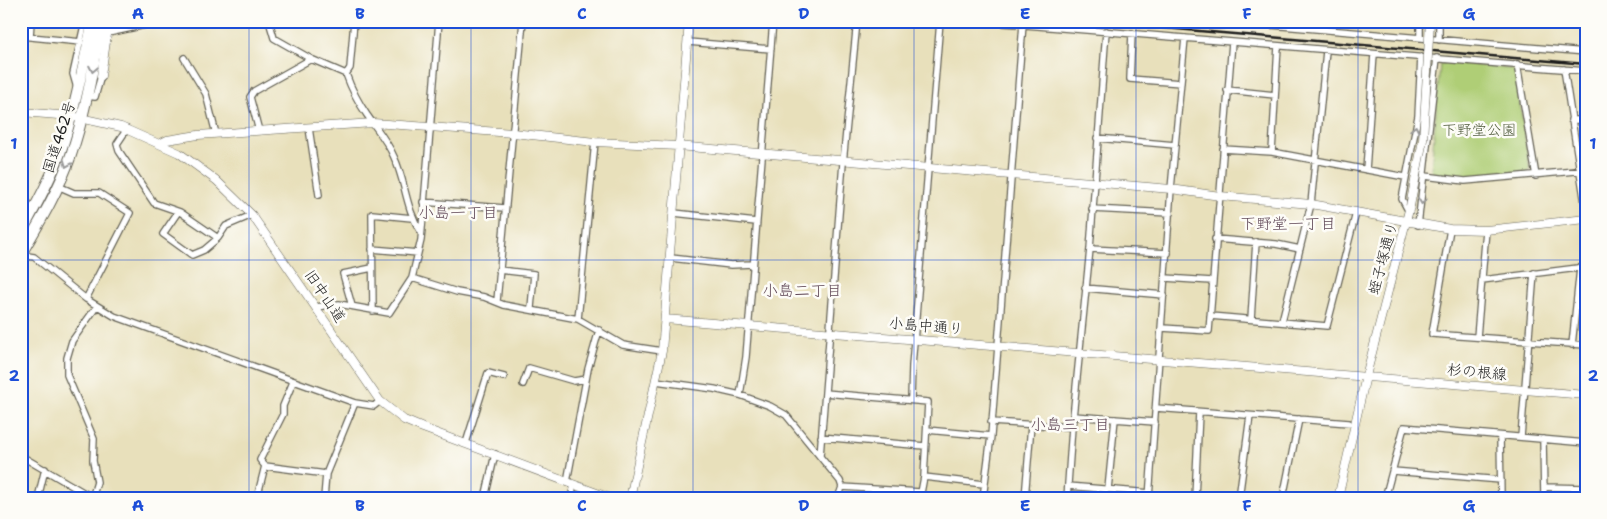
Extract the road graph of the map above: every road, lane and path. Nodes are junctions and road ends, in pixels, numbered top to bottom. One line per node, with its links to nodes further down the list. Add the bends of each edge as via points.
1 (31, 21): 25 (street)
2 (85, 21): 29 (street)
3 (93, 21): 47 (highway, 国道462号)
4 (102, 21): 50 (highway, 国道462号, one-way to 50)
5 (109, 21): 22 (street)
6 (164, 21): 22 (street)
7 (269, 21): 40 (street, via 274,38)
8 (354, 21): 44 (street, via 350,68)
9 (439, 21): 58 (street)
10 (523, 21): 61 (street)
11 (689, 21): 30 (street)
12 (773, 21): 33 (street)
13 (856, 21): 72 (street)
14 (940, 21): 73 (street)
15 (978, 21): 20 (street)
16 (1222, 21): 27 (street)
17 (1420, 21): 27 (street)
18 (1430, 21): 90 (street, 蛭子塚通り, bridge, via 1423,140)
19 (1439, 21): 28 (street)
20 (1023, 24): 21 (street); 77 (street)
21 (1106, 31): 23 (street); 63 (street)
22 (108, 33): 45 (street)
23 (1132, 33): 26 (street); 46 (street, via 1130,79)
24 (21, 36): 25 (street)
25 (30, 37): 29 (street)
26 (1185, 38): 31 (street); 46 (street)
27 (1420, 38): 28 (street)
28 (1439, 40): 35 (street)
29 (81, 42): 47 (street, via 73,74)
30 (688, 42): 33 (street); 67 (street)
31 (1232, 42): 32 (street); 48 (street)
32 (1278, 46): 34 (street); 49 (street)
33 (771, 49): 70 (street)
34 (1326, 51): 36 (street); 71 (street)
35 (1586, 52)
36 (1374, 54): 37 (street); 74 (street)
37 (1421, 57): 39 (street); 80 (street, one-way to 37, via 1418,116)
38 (184, 58): 62 (street, via 206,94)
39 (1437, 58): 41 (street); 78 (street)
40 (311, 59): 44 (street); 60 (street, via 254,91 250,97)
41 (1517, 64): 42 (street); 79 (street)
42 (1564, 69): 43 (street); 54 (street)
43 (1586, 71)
44 (346, 74): 56 (street, via 357,99)
45 (101, 76): 50 (street, via 95,97)
46 (1181, 84): 66 (street)
47 (78, 90): 52 (highway, 国道462号)
48 (1227, 90): 49 (street); 68 (street)
49 (1275, 95): 69 (street)
50 (88, 96): 53 (highway, 国道462号)
51 (21, 112): 52 (street, 旧中山道)
52 (71, 116): 53 (street, 旧中山道); 104 (highway, 国道462号, via 59,154)
53 (82, 118): 59 (street, 旧中山道); 82 (highway, 国道462号, one-way to 82)
54 (1570, 120): 55 (street); 76 (street)
55 (1586, 120)
56 (374, 123): 57 (street); 58 (street); 97 (street, via 394,155)
57 (309, 128): 60 (street); 84 (street)
58 (430, 128): 61 (street); 86 (street)
59 (127, 129): 65 (street, 旧中山道); 92 (street, via 117,144 119,152 154,203)
60 (259, 131): 62 (street)
61 (513, 132): 64 (street); 88 (street)
62 (216, 134): 65 (street)
63 (1097, 138): 66 (street); 81 (street)
64 (595, 142): 67 (street); 137 (street)
65 (161, 143): 96 (street, 旧中山道, via 216,180)
66 (1175, 145): 83 (street)
67 (678, 146): 70 (street); 93 (street)
68 (1223, 149): 69 (street); 85 (street)
69 (1272, 152): 71 (street)
70 (762, 155): 72 (street); 99 (street)
71 (1316, 159): 74 (street); 87 (street)
72 (843, 160): 73 (street); 144 (street)
73 (927, 169): 77 (street); 146 (street)
74 (1366, 170): 80 (street)
75 (1586, 170): 76 (street)
76 (1579, 171): 79 (street); 91 (street)
77 (1010, 176): 81 (street); 150 (street)
78 (1425, 176): 79 (street, via 1465,181); 101 (street, one-way to 101)
79 (1536, 176)
80 (1405, 177): 90 (street, via 1402,198)
81 (1093, 183): 83 (street); 89 (street)
82 (58, 186): 114 (highway, 国道462号); 127 (street, via 74,193 99,193 130,213)
83 (1171, 189): 85 (street); 94 (street)
84 (319, 195)
85 (1220, 196): 87 (street); 107 (street)
86 (423, 202): 88 (street); 105 (street)
87 (1311, 204): 95 (street); 111 (street)
88 (505, 208): 119 (street)
89 (1092, 209): 94 (street); 110 (street)
90 (1410, 209): 100 (street, 蛭子塚通り)
91 (1586, 210)
92 (178, 212): 106 (street); 106 (street, via 163,234 192,255)
93 (674, 213): 99 (street); 115 (street)
94 (1170, 213): 113 (street)
95 (1356, 214): 100 (street); 140 (street, via 1327,326)
96 (252, 215): 106 (street, via 226,226); 132 (street, 旧中山道)
97 (412, 218): 105 (street); 109 (street, via 372,214)
98 (1586, 219): 103 (street)
99 (756, 222): 116 (street)
100 (1407, 223): 101 (street); 154 (street, 蛭子塚通り)
101 (1418, 225): 102 (street)
102 (1450, 229): 103 (street); 145 (street, via 1432,334)
103 (1486, 230): 123 (street)
104 (21, 233)
105 (421, 233): 112 (street)
106 (218, 238)
107 (1215, 239): 108 (street); 124 (street)
108 (1256, 242): 111 (street); 139 (street)
109 (372, 249): 112 (street); 118 (street)
110 (1090, 249): 113 (street); 125 (street)
111 (1300, 249): 140 (street)
112 (418, 253): 121 (street)
113 (1168, 253): 122 (street)
114 (21, 254): 127 (street, via 34,257)
115 (671, 258): 116 (street, via 731,265); 138 (street)
116 (752, 264): 141 (street)
117 (1583, 267): 120 (street); 133 (street)
118 (372, 268): 130 (street, via 343,274); 135 (street)
119 (499, 270): 128 (street); 134 (street, via 534,274)
120 (1534, 273): 123 (street); 147 (street)
121 (412, 278): 128 (street); 135 (street, via 389,313)
122 (1165, 278): 124 (street); 126 (street)
123 (1482, 280): 145 (street)
124 (1212, 281): 136 (street)
125 (1085, 288): 126 (street); 152 (street)
126 (1164, 295): 142 (street)
127 (86, 299): 129 (street)
128 (497, 300): 134 (street, via 504,305)
129 (97, 306): 158 (street, via 136,324); 206 (street, via 72,341 67,358 67,375 94,440 97,482)
130 (352, 306): 132 (street); 135 (street)
131 (1586, 306): 133 (street)
132 (316, 307): 165 (street, 旧中山道)
133 (1576, 307): 148 (street)
134 (531, 308): 137 (street)
135 (373, 311)
136 (1210, 316): 139 (street); 142 (street, via 1209,332)
137 (578, 319): 143 (street)
138 (665, 319): 141 (street, 小島中通り); 151 (street)
139 (1251, 319): 140 (street)
140 (1282, 321)
141 (749, 326): 144 (street, 小島中通り); 162 (street)
142 (1162, 328): 153 (street)
143 (599, 330): 151 (street, via 623,345); 156 (street)
144 (830, 332): 146 (street, 小島中通り); 161 (street)
145 (1477, 337): 147 (street)
146 (914, 339): 150 (street, 小島中通り); 164 (street)
147 (1529, 342): 148 (street); 160 (street)
148 (1572, 345): 149 (street)
149 (1586, 345)
150 (998, 346): 152 (street, 小島中通り); 173 (street)
151 (662, 351): 157 (street)
152 (1079, 353): 153 (street, 小島中通り); 169 (street)
153 (1159, 360): 154 (street, 小島中通り); 167 (street)
154 (1366, 376): 160 (street, 杉の根線); 220 (street, 蛭子塚通り)
155 (504, 377): 184 (street, via 488,373)
156 (586, 379): 159 (street, via 574,381 529,368); 196 (street)
157 (656, 381): 162 (street); 212 (street)
158 (293, 382): 166 (street); 190 (street, via 283,414 260,460)
159 (523, 384)
160 (1525, 389): 163 (street, 杉の根線); 182 (street)
161 (825, 393): 164 (street); 181 (street)
162 (740, 395): 189 (street, via 786,415)
163 (1586, 395)
164 (912, 399): 178 (street, via 928,402)
165 (380, 400): 166 (street, via 374,406); 184 (street, 旧中山道, via 404,420)
166 (356, 404): 193 (street)
167 (1156, 408): 168 (street); 174 (street)
168 (1199, 412): 170 (street); 217 (street)
169 (1073, 416): 172 (street); 177 (street)
170 (1250, 416): 171 (street); 218 (street)
171 (1299, 418): 175 (street); 219 (street)
172 (1115, 419): 174 (street); 202 (street)
173 (991, 422): 176 (street); 179 (street)
174 (1155, 422): 204 (street)
175 (1348, 423)
176 (1031, 425): 177 (street); 215 (street)
177 (1072, 427): 198 (street)
178 (927, 430): 179 (street); 186 (street)
179 (991, 436): 197 (street)
180 (1500, 436): 182 (street); 192 (street, via 1404,427); 195 (street)
181 (821, 437): 186 (street); 189 (street)
182 (1521, 437): 183 (street)
183 (1542, 439): 185 (street); 200 (street)
184 (466, 443): 187 (street, 旧中山道)
185 (1586, 443)
186 (925, 446): 194 (street)
187 (496, 454): 196 (street, 旧中山道); 209 (street)
188 (21, 456): 191 (street)
189 (820, 456): 199 (street)
190 (265, 466): 193 (street); 207 (street)
191 (45, 469): 205 (street); 206 (street)
192 (1393, 470): 195 (street); 221 (street)
193 (326, 474): 208 (street)
194 (924, 477): 197 (street); 203 (street)
195 (1501, 480): 222 (street)
196 (571, 483): 210 (street); 211 (street, 旧中山道)
197 (984, 484): 214 (street)
198 (1068, 486): 202 (street); 216 (street)
199 (842, 487): 203 (street); 213 (street)
200 (1544, 487): 201 (street); 223 (street)
201 (1586, 488)
202 (1108, 489): 204 (street)
203 (920, 495)
204 (1149, 495)
205 (38, 498)
206 (93, 498)
207 (257, 498)
208 (324, 498)
209 (484, 498)
210 (571, 498)
211 (610, 498)
212 (630, 498)
213 (838, 498)
214 (983, 498)
215 (1024, 498)
216 (1067, 498)
217 (1195, 498)
218 (1239, 498)
219 (1283, 498)
220 (1338, 498)
221 (1385, 498)
222 (1501, 498)
223 (1544, 498)

